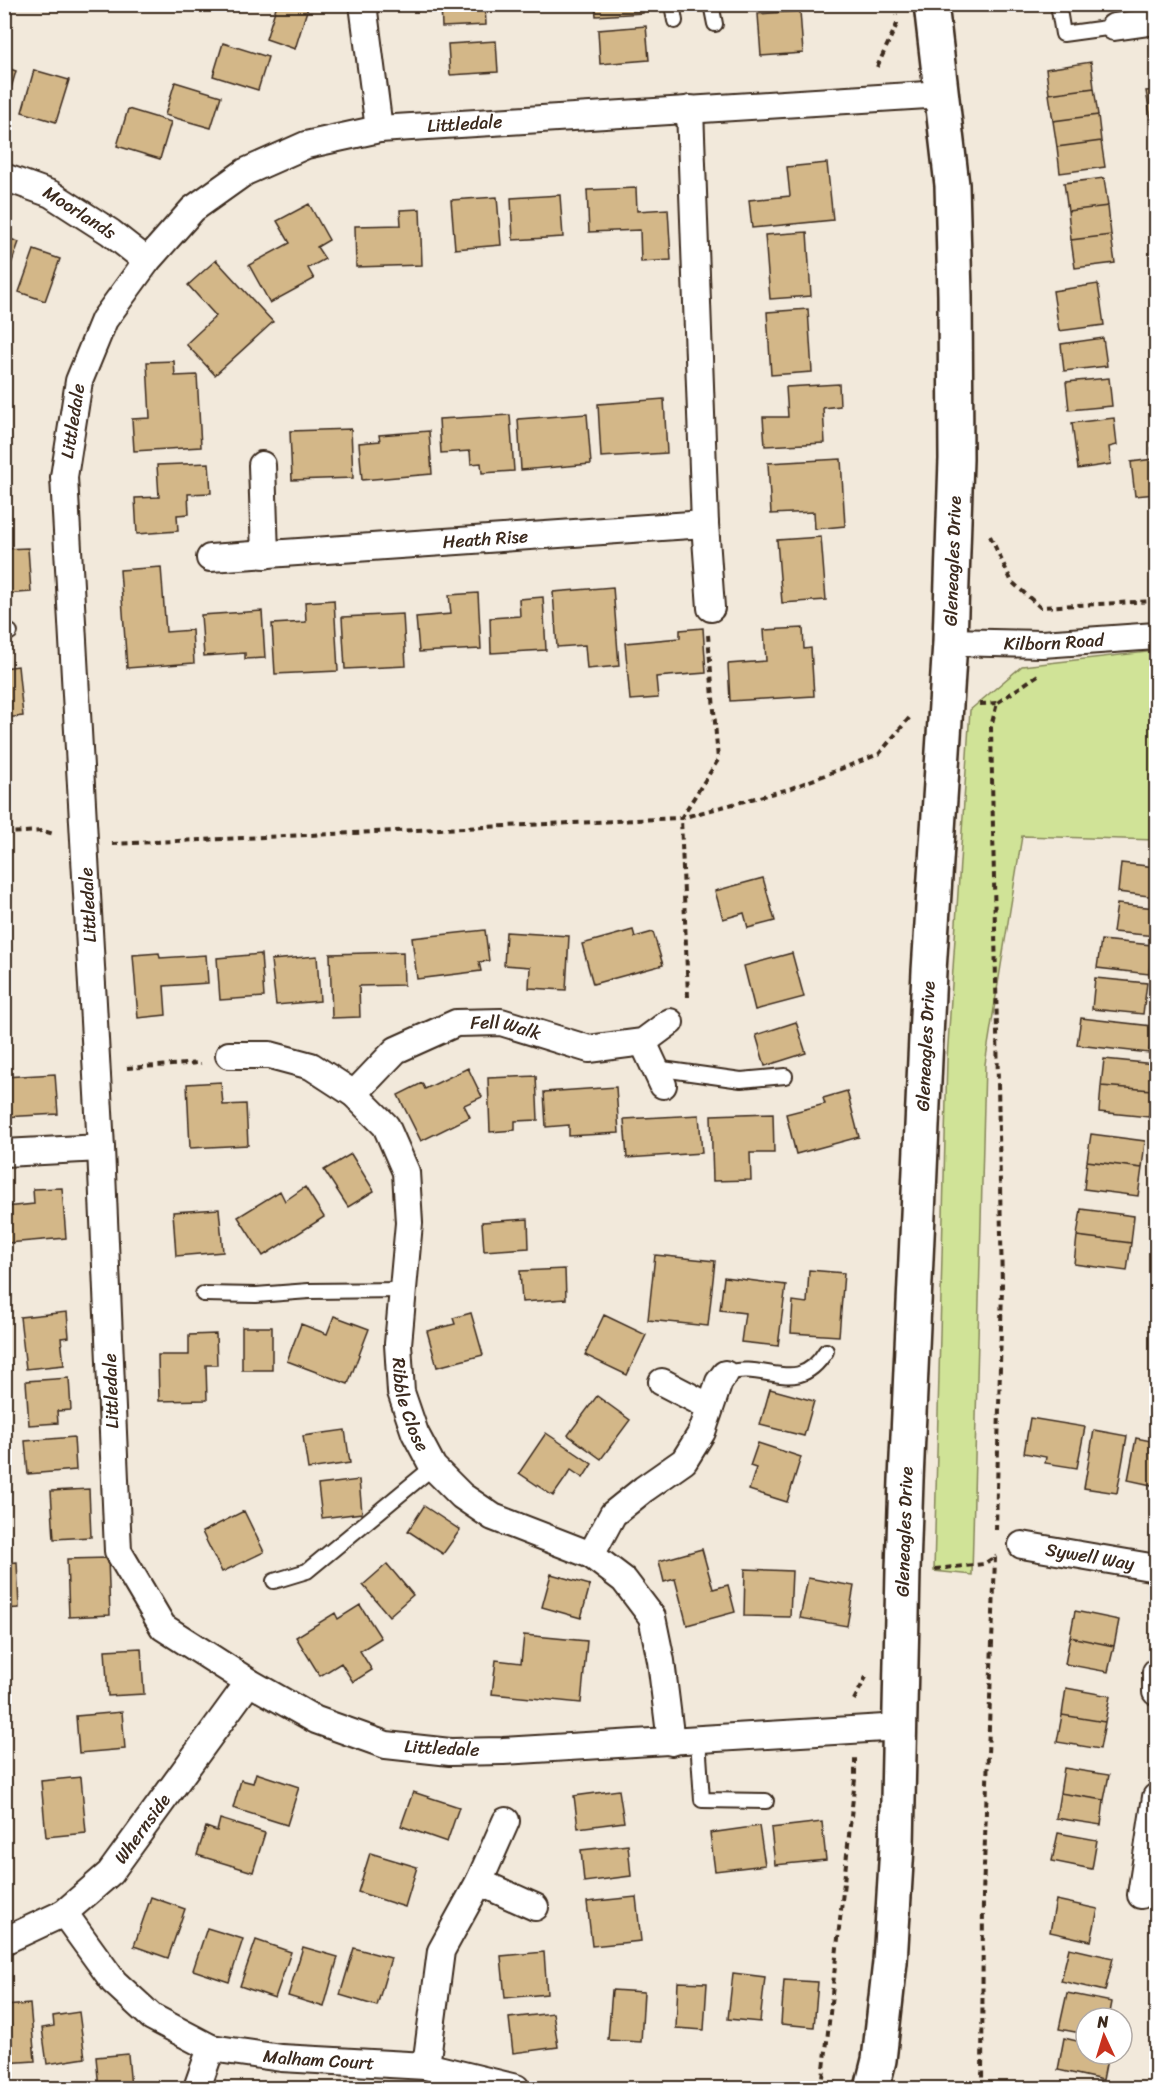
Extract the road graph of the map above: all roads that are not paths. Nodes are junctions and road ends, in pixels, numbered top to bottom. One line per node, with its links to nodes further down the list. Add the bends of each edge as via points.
1 (363, 4): 12 (street)
2 (672, 4): 6 (lane)
3 (711, 4): 8 (lane)
4 (932, 4): 10 (street, Gleneagles Drive)
5 (1058, 4): 9 (lane, via 1063,34)
6 (675, 21)
7 (1156, 21): 9 (street)
8 (715, 24)
9 (1114, 27)
10 (943, 94): 11 (street, Littledale); 21 (street, Gleneagles Drive, via 952,184 955,295 956,459)
11 (690, 109): 12 (street, Littledale); 16 (street)
12 (379, 129): 14 (street, Littledale, via 306,145 245,171 193,210)
13 (4, 177): 14 (street, Moorlands, via 51,194)
14 (147, 261): 28 (street, Littledale, via 104,320 79,381 64,477)
15 (262, 465): 17 (street)
16 (705, 524): 17 (street, Heath Rise); 19 (street)
17 (265, 555): 18 (street, Heath Rise)
18 (210, 558)
19 (711, 608)
20 (1156, 636): 21 (street, Kilborn Road, via 1042,644)
21 (950, 642): 44 (street, Gleneagles Drive, via 929,971 903,1569)
22 (670, 1022): 23 (street, Fell Walk)
23 (643, 1042): 26 (street); 27 (street, Fell Walk, via 588,1049 501,1022 456,1023 396,1050)
24 (229, 1055): 27 (street, Ribble Close, via 270,1055 311,1066)
25 (785, 1076): 26 (lane, via 741,1080)
26 (659, 1077)
27 (354, 1094): 30 (street, Ribble Close, via 386,1126 406,1173 410,1223)
28 (101, 1148): 29 (street); 42 (street, Littledale, via 118,1551 164,1627)
29 (4, 1153)
30 (403, 1290): 31 (lane); 36 (street, Ribble Close, via 398,1344 401,1392 415,1433)
31 (203, 1294)
32 (826, 1351): 33 (lane, via 818,1365 804,1374 784,1376 745,1370)
33 (725, 1374): 35 (street)
34 (662, 1382): 35 (street)
35 (710, 1407): 38 (street, via 702,1432 684,1461 613,1514)
36 (433, 1467): 38 (street, Ribble Close, via 462,1496 493,1517); 40 (lane, via 307,1571)
37 (1022, 1545): 39 (street, Sywell Way)
38 (591, 1555): 46 (street, Ribble Close, via 624,1580 652,1617)
39 (1156, 1569)
40 (274, 1581)
41 (1156, 1672): 43 (street)
42 (249, 1682): 46 (street, Littledale, via 316,1720 386,1745 450,1752); 54 (street, Whernside, via 110,1873)
43 (1156, 1692)
44 (901, 1727): 45 (street, Littledale); 60 (street, Gleneagles Drive, via 890,1962)
45 (698, 1740): 46 (street, Littledale); 48 (lane, via 702,1800)
46 (671, 1742)
47 (1156, 1797): 50 (street)
48 (766, 1801)
49 (506, 1821): 51 (street)
50 (1154, 1839): 52 (street)
51 (479, 1882): 53 (street); 57 (street, via 441,1951)
52 (1141, 1894)
53 (535, 1906)
54 (64, 1913): 55 (street, Whernside); 56 (street, Malham Court, via 114,1982 152,2017)
55 (4, 1941)
56 (211, 2048): 57 (street, Malham Court, via 281,2058); 58 (street)
57 (426, 2066): 59 (street, Malham Court)
58 (197, 2088)
59 (516, 2088)
60 (872, 2088)

